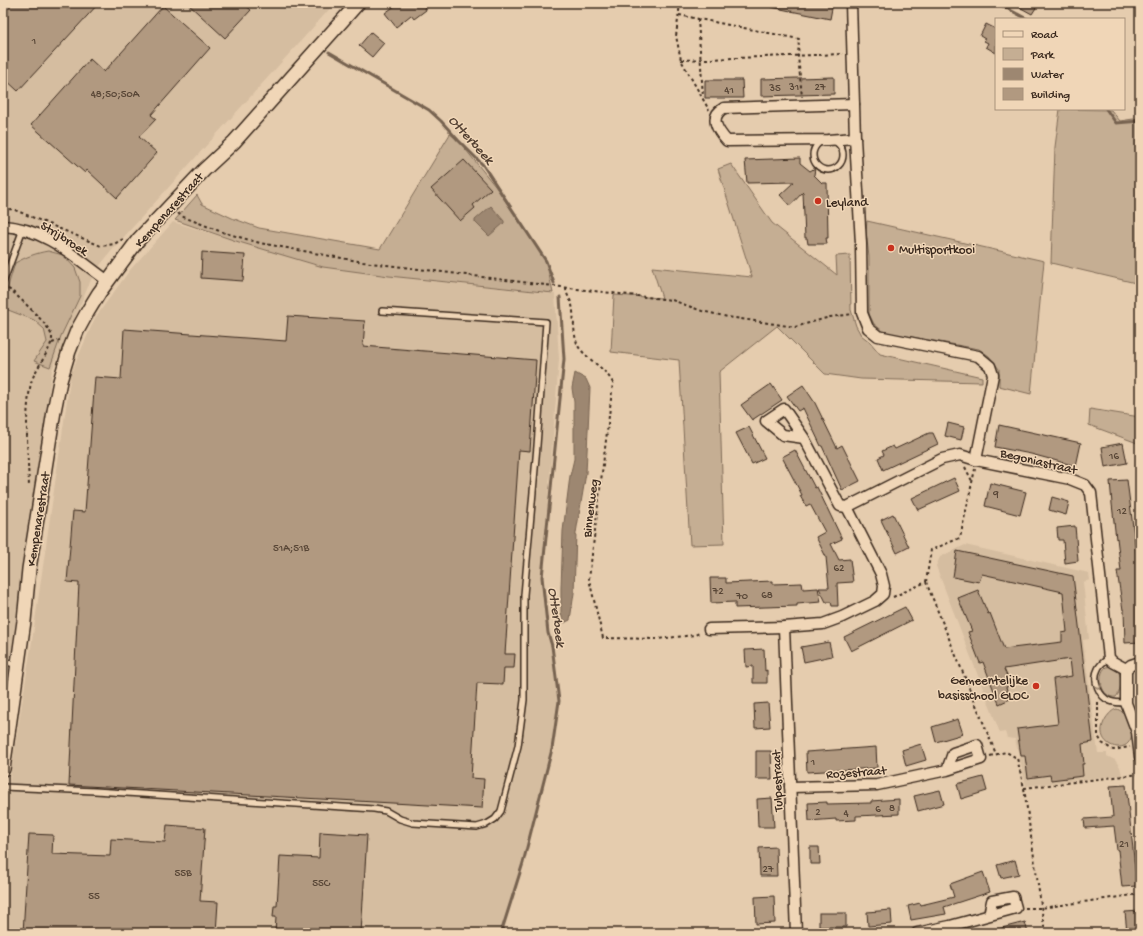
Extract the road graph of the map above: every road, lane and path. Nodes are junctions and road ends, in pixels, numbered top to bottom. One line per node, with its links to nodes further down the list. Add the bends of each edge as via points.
1 (358, 3): 16 (street, Kempenarestraat)
2 (680, 3): 4 (path)
3 (851, 3): 6 (street)
4 (679, 15): 5 (path); 9 (path, via 676,36)
5 (698, 19): 7 (path, via 799,39); 8 (path)
6 (853, 54): 7 (path); 11 (street)
7 (798, 56): 8 (path); 12 (path)
8 (701, 59): 9 (path); 10 (path)
9 (681, 60): 10 (path)
10 (703, 99): 13 (path)
11 (854, 104): 12 (street); 14 (street)
12 (802, 106): 13 (street, via 724,108 718,111)
13 (716, 121): 15 (street, via 717,128 727,141)
14 (855, 138): 15 (street); 27 (street)
15 (828, 140): 15 (lane, via 814,147 812,154 817,167 824,171 832,171 842,161 843,153 840,146 835,141)
16 (234, 142): 18 (street, Kempenarestraat); 22 (street, Kempenarestraat, via 138,240)
17 (3, 210): 21 (path, via 15,210 101,246 114,244)
18 (176, 212): 22 (street, Kempenarestraat, via 128,264); 25 (path, via 222,232 260,243 362,262)
19 (3, 226): 20 (street, Strijbroek)
20 (24, 228): 22 (street, Strijbroek, via 44,236); 23 (lane)
21 (128, 236)
22 (108, 281): 39 (street, Kempenarestraat, via 77,331 60,381 29,569)
23 (3, 283)
24 (3, 287): 30 (path, via 12,291 47,327 52,337 52,343 30,384 27,426)
25 (566, 288): 27 (path, via 672,300 728,317 795,327 830,317); 35 (path, Binnenweg, via 566,294 572,304 577,343 613,383 589,579 603,638 656,639 695,635)
26 (382, 311): 50 (lane, via 546,322 524,595 524,700 518,746 501,810 495,819 477,827 413,823 386,811 374,809)
27 (862, 313): 29 (street, via 868,328 878,336 978,356 990,366 993,375)
28 (804, 438): 31 (street, via 840,506)
29 (976, 460): 31 (street, Begoniastraat, via 960,455 942,459); 32 (path, via 960,538 931,550); 36 (street, Begoniastraat, via 1070,479 1085,485 1091,493)
30 (30, 494)
31 (847, 507): 33 (street, via 881,574)
32 (926, 582): 33 (path, via 892,598); 44 (path)
33 (883, 594): 34 (street, via 842,618 824,624)
34 (784, 627): 35 (street); 51 (street, Tulpestraat)
35 (709, 629)
36 (1109, 658): 40 (street); 41 (lane, one-way to 41, via 1098,667 1096,673)
37 (3, 662): 39 (lane)
38 (1140, 662): 40 (street)
39 (18, 665): 47 (street, Kempenarestraat)
40 (1126, 669): 42 (street)
41 (1099, 691): 42 (lane, via 1111,702); 43 (path, via 1098,736 1102,743 1113,750)
42 (1126, 703): 43 (street, via 1137,732)
43 (1138, 746): 45 (street)
44 (996, 754): 46 (path); 52 (path, via 1006,752 1017,758)
45 (1140, 757)
46 (981, 759): 48 (street, Rozestraat); 48 (street, via 977,745 953,753)
47 (3, 769)
48 (947, 770): 51 (street, Rozestraat, via 877,785)
49 (1140, 774): 52 (path)
50 (3, 787)
51 (790, 787): 56 (street, Tulpestraat)
52 (1024, 788): 55 (path)
53 (1140, 894): 55 (path)
54 (1016, 908): 55 (path); 57 (street, via 1014,897 992,901 989,915)
55 (1041, 908): 58 (path)
56 (796, 933)
57 (918, 933)
58 (1045, 933)

